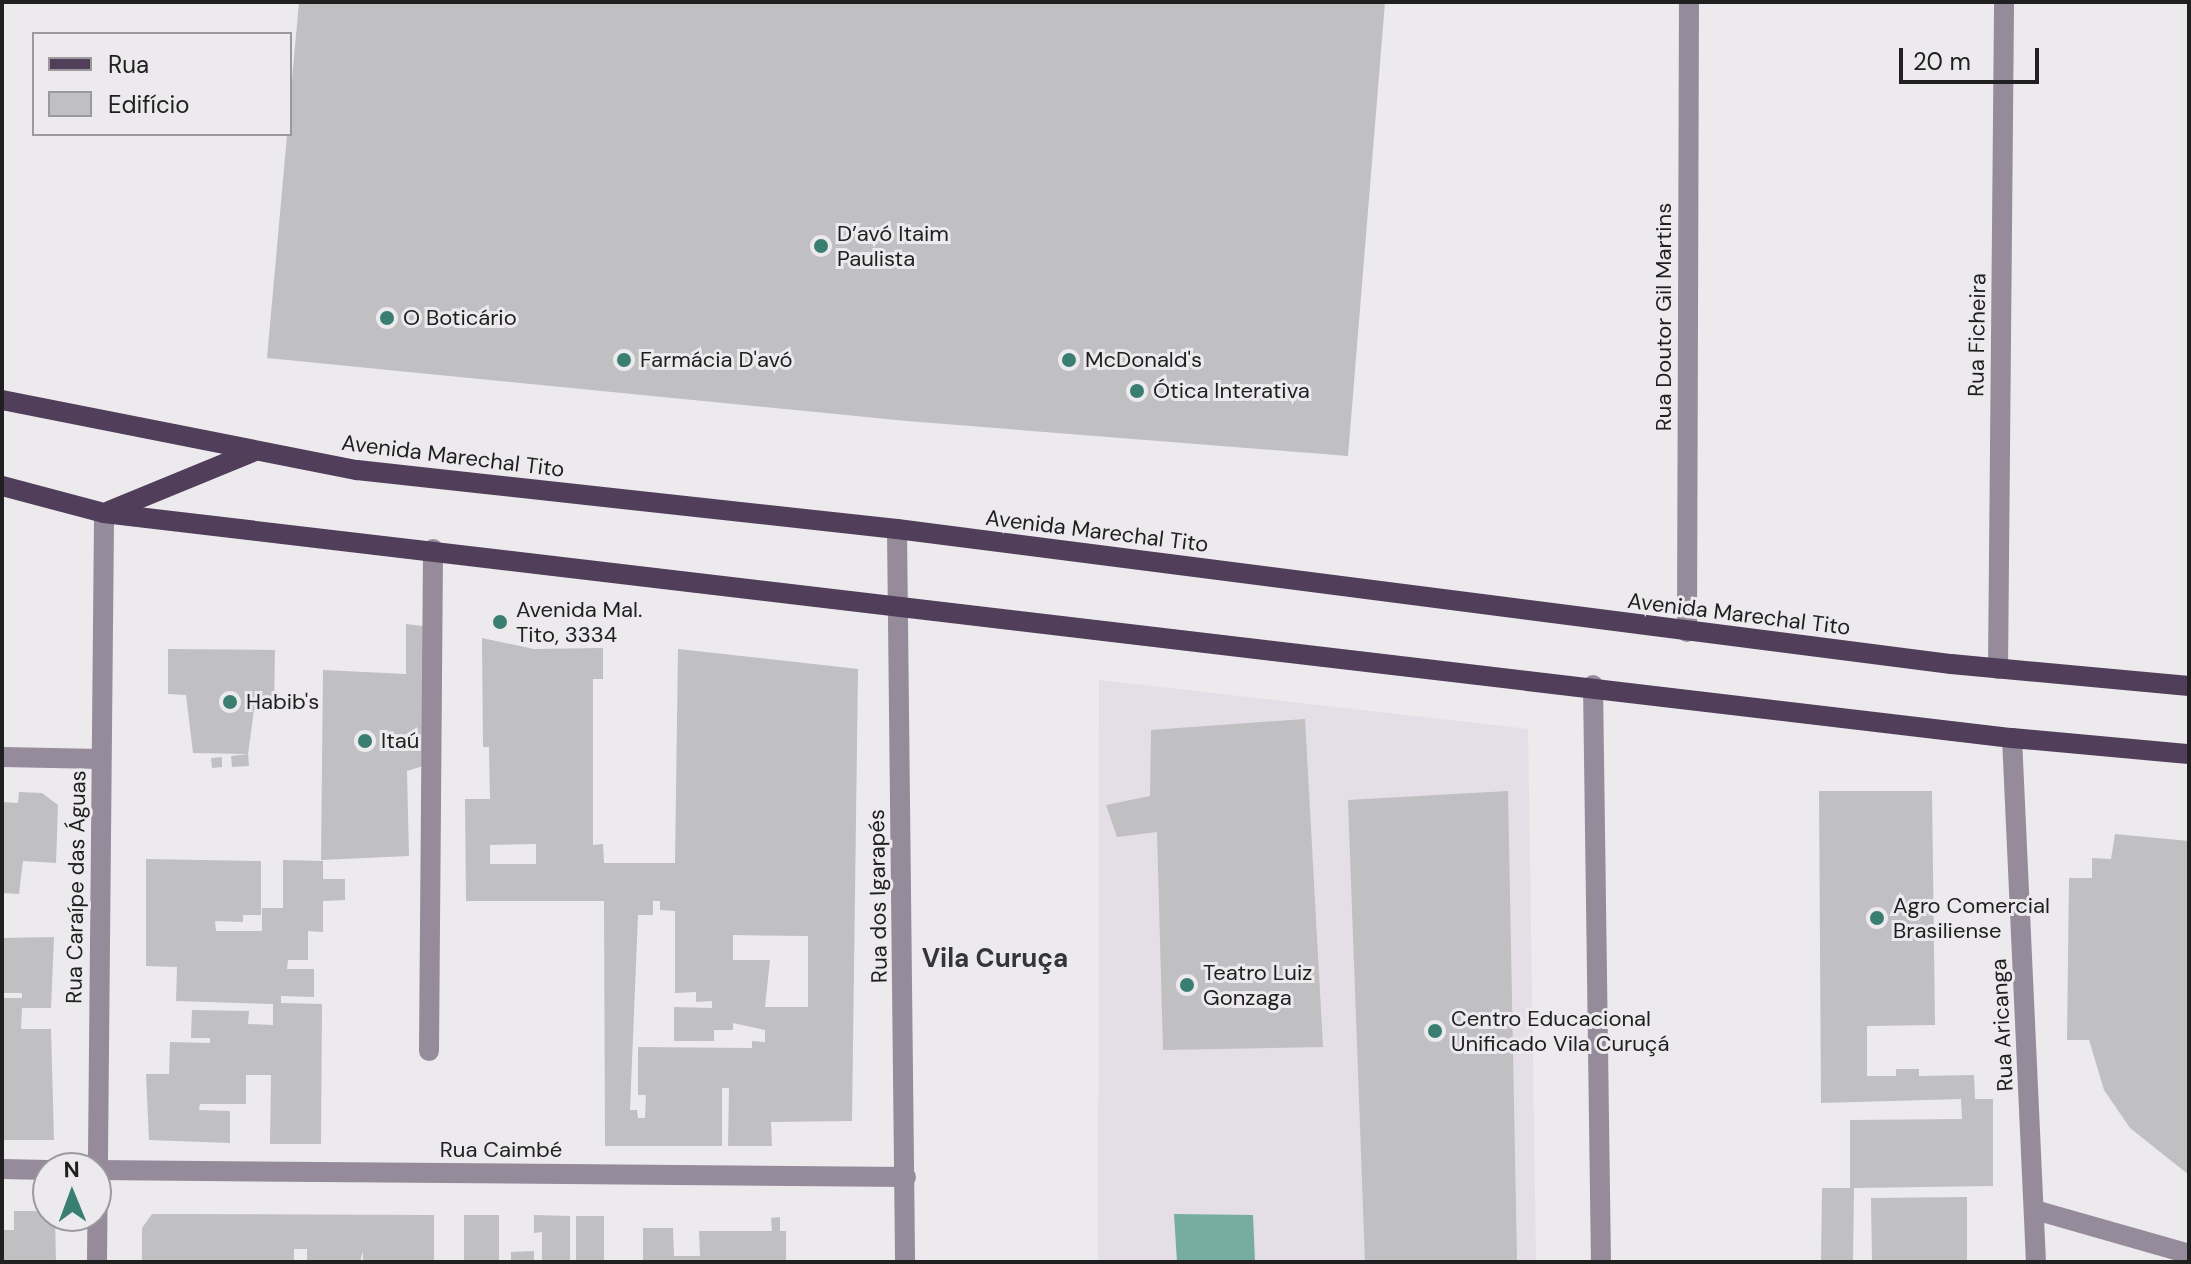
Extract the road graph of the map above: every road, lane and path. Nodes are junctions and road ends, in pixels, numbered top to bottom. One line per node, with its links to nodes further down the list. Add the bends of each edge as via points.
1 (1689, 2): 10 (street, Rua Doutor Gil Martins)
2 (2004, 2): 11 (street, Rua Ficheira)
3 (2, 400): 4 (main road, Avenida Marechal Tito)
4 (257, 451): 6 (main road); 7 (main road, Avenida Marechal Tito, via 357,470)
5 (2, 486): 6 (main road)
6 (104, 513): 8 (main road); 17 (street, Rua Caraípe das Águas)
7 (897, 529): 9 (street, Rua dos Igarapés); 10 (main road, Avenida Marechal Tito)
8 (433, 549): 9 (main road); 18 (street)
9 (897, 604): 12 (main road); 23 (street, Rua dos Igarapés)
10 (1687, 632): 11 (main road, Avenida Marechal Tito)
11 (1998, 669): 13 (main road, Avenida Marechal Tito)
12 (1593, 685): 14 (main road); 29 (street)
13 (2189, 686)
14 (2012, 738): 15 (main road); 24 (street, Rua Aricanga)
15 (2189, 754)
16 (2, 757): 17 (street)
17 (101, 759): 19 (street, Rua Caraípe das Águas)
18 (429, 1051)
19 (97, 1152)
20 (2, 1169): 21 (street)
21 (32, 1170)
22 (112, 1170): 23 (street, Rua Caimbé)
23 (906, 1177): 28 (street, Rua dos Igarapés)
24 (2035, 1210): 26 (street); 30 (street, Rua Aricanga)
25 (97, 1232): 27 (street, Rua Caraípe das Águas)
26 (2189, 1254)
27 (97, 1262)
28 (905, 1262)
29 (1601, 1262)
30 (2036, 1262)

